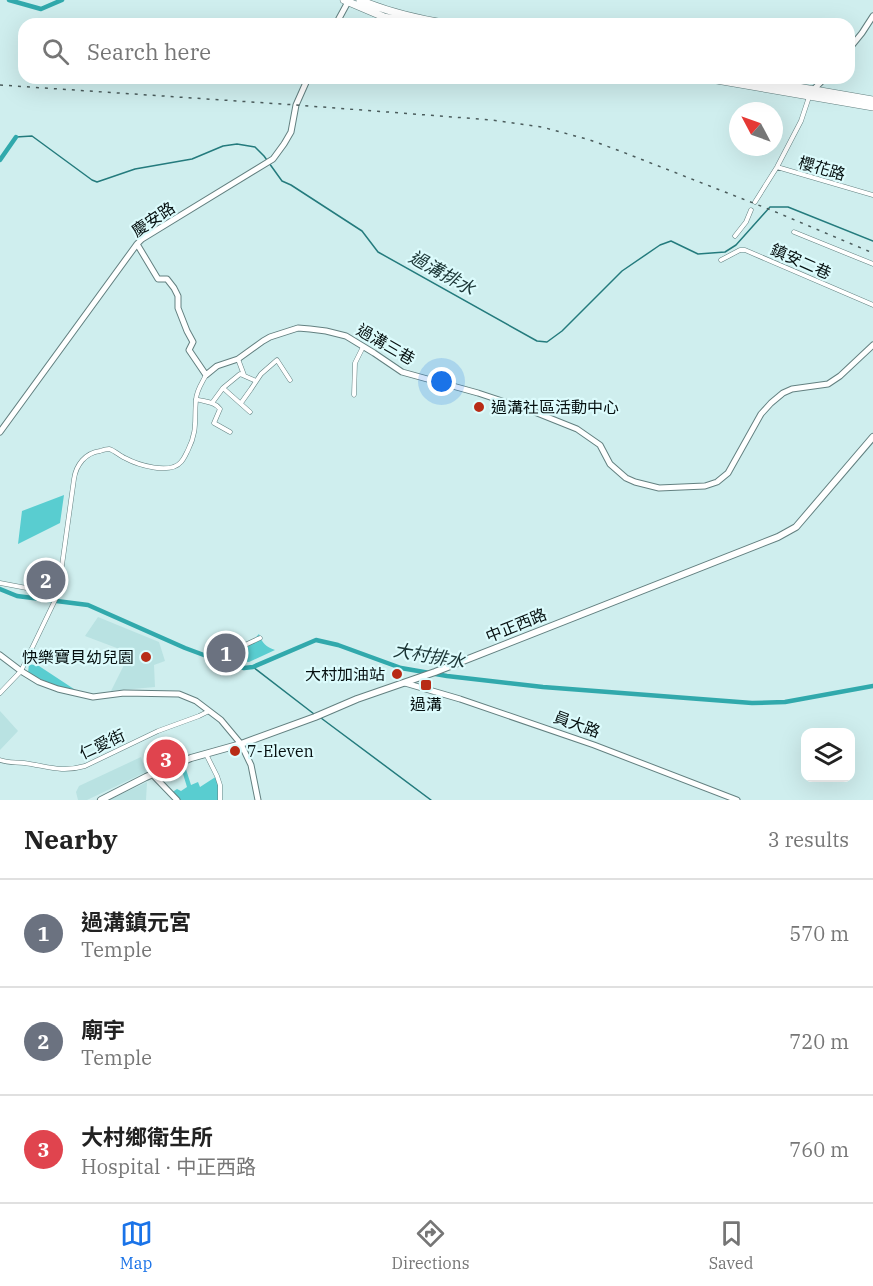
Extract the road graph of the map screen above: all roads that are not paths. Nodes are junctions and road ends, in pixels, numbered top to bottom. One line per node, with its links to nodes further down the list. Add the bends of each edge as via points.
1 (360, 0): 6 (main road)
2 (347, 1): 4 (street); 5 (main road)
3 (873, 16): 7 (street)
4 (339, 18)
5 (389, 18)
6 (420, 18)
7 (855, 42)
8 (305, 84): 21 (street, 慶安路, via 291,132 273,159)
9 (745, 84): 12 (main road)
10 (770, 84): 12 (main road)
11 (820, 84): 12 (street)
12 (811, 94): 13 (main road); 14 (main road); 15 (street, 櫻花路)
13 (873, 100)
14 (873, 107)
15 (777, 167): 16 (street, 櫻花路); 17 (street)
16 (873, 195)
17 (755, 202)
18 (751, 210): 20 (street)
19 (794, 232): 23 (street)
20 (735, 236)
21 (137, 244): 28 (street, via 158,279 167,279 174,288 193,342 189,350); 38 (street, 慶安路)
22 (721, 260): 24 (street, 鎮安二巷, via 745,250)
23 (873, 264)
24 (873, 305)
25 (873, 345): 26 (street, 過溝三巷, via 828,384 792,389 771,403 728,473 717,482 659,488 626,478 610,464 600,445 577,429 510,404 402,372)
26 (364, 346): 27 (street, 過溝三巷, via 346,336 298,328 263,341); 33 (street, via 355,363)
27 (238, 359): 28 (street, 過溝三巷, via 217,366); 29 (street)
28 (206, 375): 34 (street)
29 (244, 376): 31 (street); 32 (street, via 240,374)
30 (290, 380): 31 (street, via 277,360)
31 (256, 381): 36 (street)
32 (223, 388): 35 (street); 36 (street)
33 (354, 395)
34 (196, 399): 35 (street); 42 (street, via 194,436 182,462 171,469 128,460 109,449 93,452 81,462 74,479)
35 (212, 403): 39 (street, via 220,409 214,423)
36 (241, 403): 37 (street)
37 (250, 412)
38 (0, 432)
39 (230, 432)
40 (873, 437): 47 (main road, 中正西路, via 796,527 778,537)
41 (0, 583): 42 (street)
42 (58, 594): 46 (street)
43 (260, 638): 44 (street)
44 (230, 652)
45 (0, 656): 46 (street)
46 (21, 671): 48 (street); 49 (street, via 58,689 93,697 179,694)
47 (405, 683): 50 (main road, 中正西路); 58 (street, 員大路, via 594,745)
48 (0, 693)
49 (209, 711): 50 (street); 52 (street, 仁愛街, via 78,768 65,770)
50 (241, 744): 51 (main road, 中正西路); 57 (street, via 251,765)
51 (206, 754): 53 (main road, 中正西路); 56 (street, via 220,785)
52 (0, 760)
53 (152, 774): 54 (main road, 中正西路); 55 (street)
54 (101, 800)
55 (177, 800)
56 (220, 800)
57 (258, 800)
58 (737, 800)

